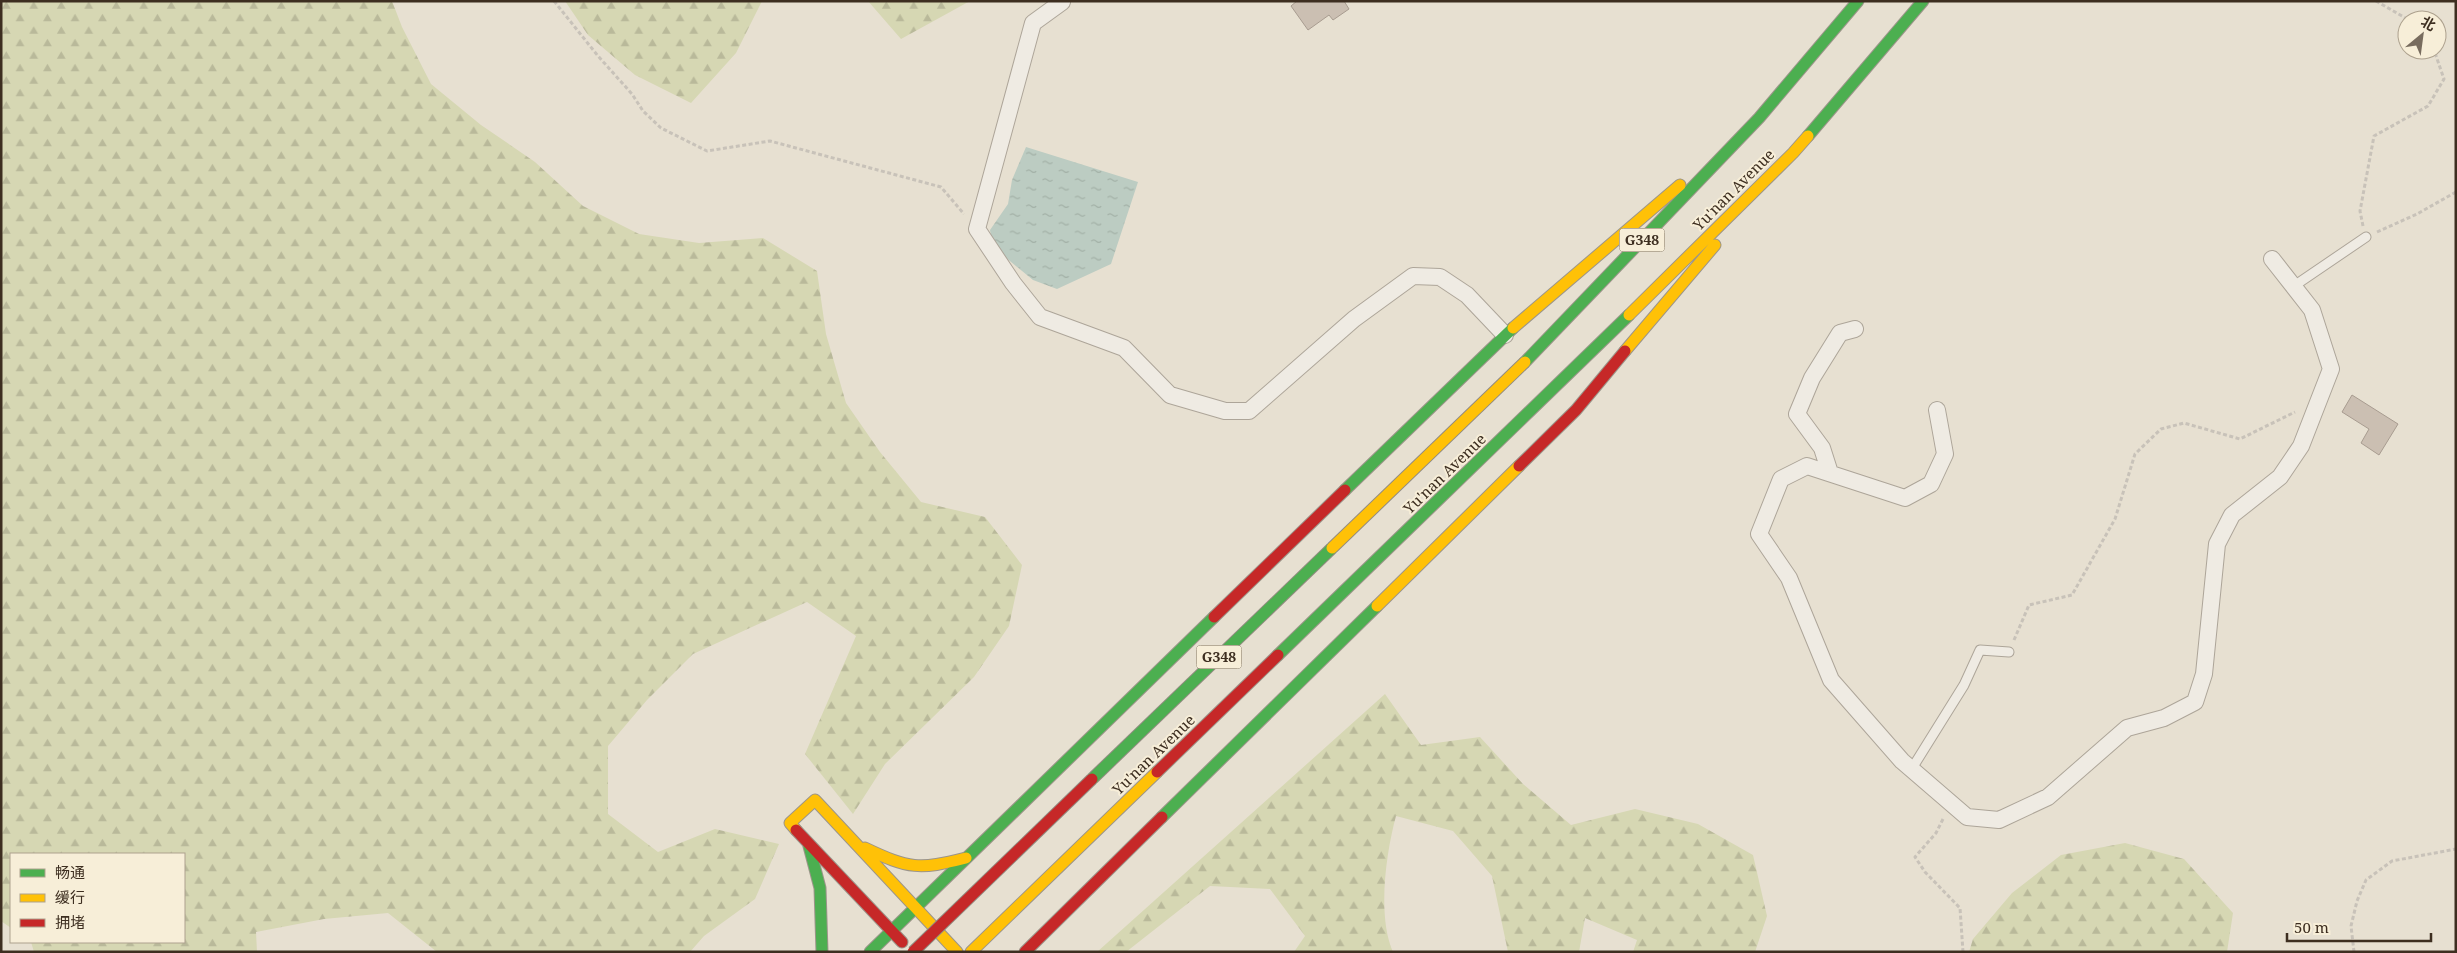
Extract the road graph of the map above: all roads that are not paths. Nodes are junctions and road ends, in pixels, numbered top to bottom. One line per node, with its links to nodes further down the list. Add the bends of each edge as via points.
1 (1858, 1): 4 (main road, Yu'nan Avenue / G348)
2 (1923, 1): 5 (main road, Yu'nan Avenue / G348)
3 (1062, 2): 10 (street, via 1033,24 977,229 1040,317 1124,348 1170,395 1225,411 1249,411 1354,319 1413,276 1440,277 1467,295)
4 (1759, 118): 10 (main road); 22 (main road, Yu'nan Avenue / G348, bridge, via 1525,362)
5 (1793, 153): 24 (main road, Yu'nan Avenue / G348, via 1554,389); 25 (main road, via 1576,410)
6 (2366, 237): 8 (lane)
7 (2272, 259): 8 (street)
8 (2294, 286): 14 (street, via 2312,310 2331,369 2301,446 2280,477 2232,515 2217,544 2204,674 2195,702 2164,718 2127,728 2048,797 2000,820 1967,817)
9 (1855, 329): 12 (street, via 1840,333 1812,378 1796,414 1822,448)
10 (1505, 335): 17 (main road)
11 (1937, 410): 12 (street, via 1945,454 1931,484 1905,498)
12 (1830, 473): 14 (street, via 1807,466 1781,479 1759,534 1789,578 1831,680)
13 (2009, 652): 14 (lane, via 1980,650 1964,685)
14 (1911, 770)
15 (808, 842): 16 (main road, via 790,822 815,800); 19 (main road); 20 (main road, via 820,888)
16 (854, 842): 17 (main road, via 897,863 930,867); 18 (main road)
17 (966, 858): 18 (main road)
18 (916, 908): 19 (main road); 23 (main road)
19 (892, 931): 21 (main road); 22 (main road)
20 (822, 952)
21 (870, 952)
22 (912, 952)
23 (957, 952)
24 (971, 952)
25 (1025, 952)

